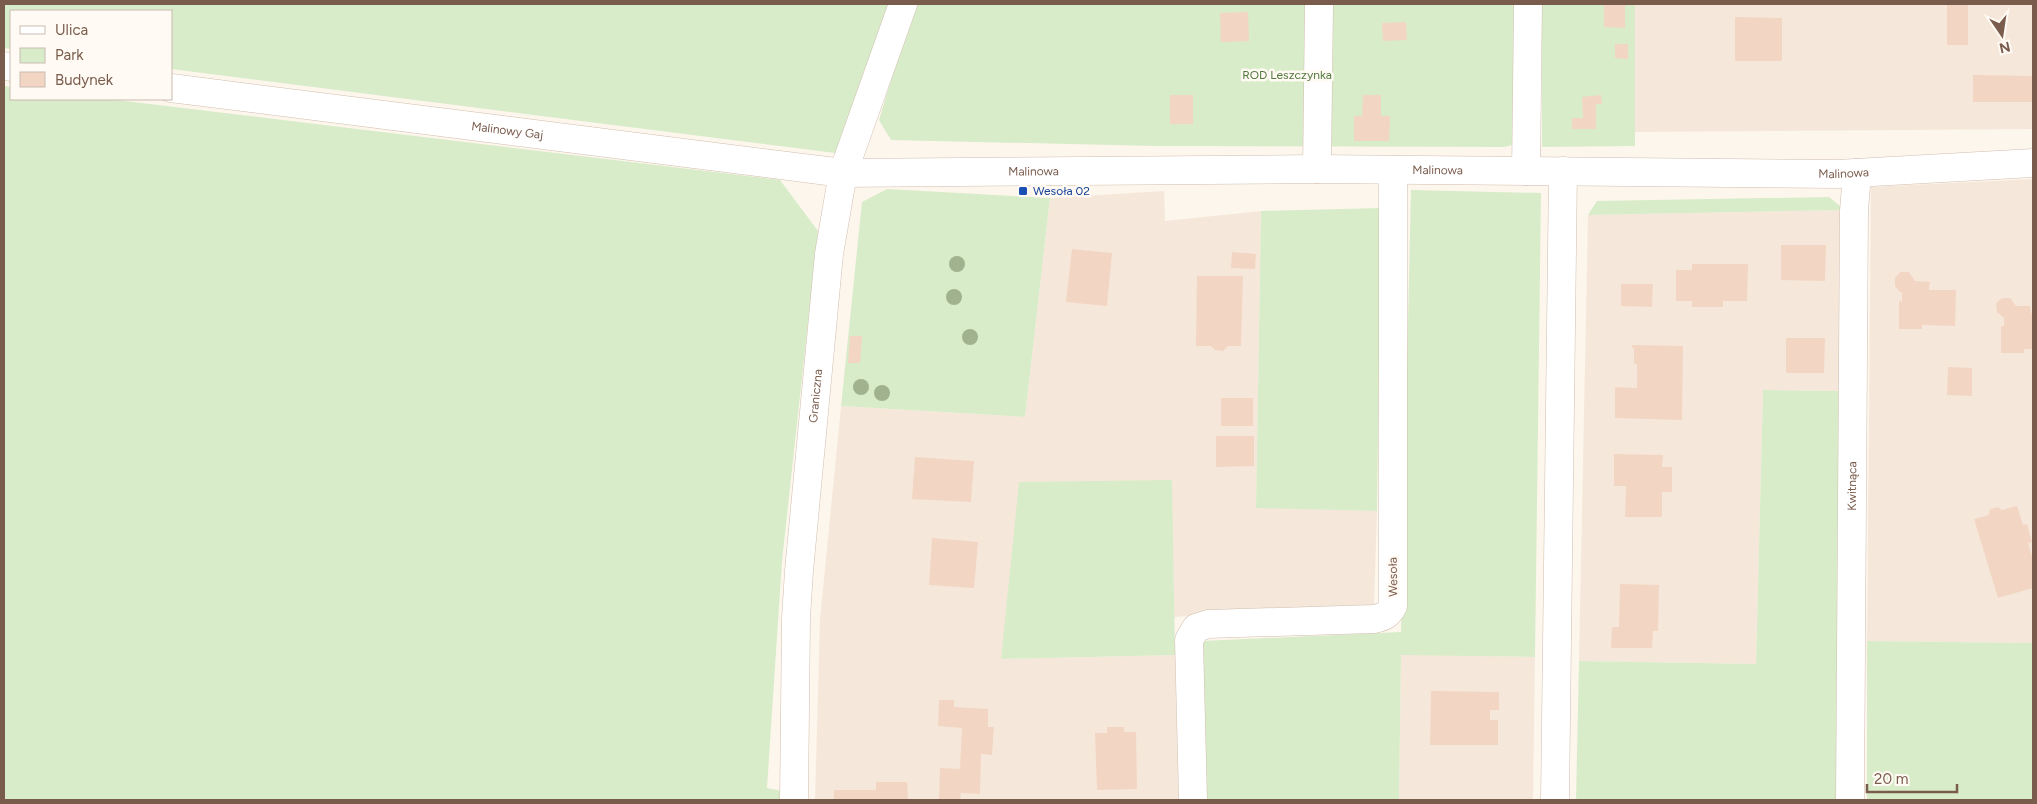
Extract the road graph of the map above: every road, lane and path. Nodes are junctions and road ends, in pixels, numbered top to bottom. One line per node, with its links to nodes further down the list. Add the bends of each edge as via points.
1 (903, 4): 10 (street, Graniczna)
2 (1319, 4): 6 (street)
3 (1528, 4): 8 (street)
4 (172, 88): 10 (street, Malinowy Gaj)
5 (2033, 163): 11 (street, Malinowa)
6 (1317, 169): 7 (street, Malinowa); 10 (street, Malinowa)
7 (1393, 170): 8 (street, Malinowa); 13 (street, Wesoła, via 1393,606 1384,617 1374,619 1208,624 1196,628 1189,640)
8 (1526, 171): 9 (street, Malinowa)
9 (1563, 171): 11 (street, Malinowa); 14 (street)
10 (843, 173): 12 (street, Graniczna, via 830,254 799,571)
11 (1857, 173): 15 (street, Kwitnąca, via 1854,211)
12 (794, 800)
13 (1192, 800)
14 (1555, 800)
15 (1850, 800)

